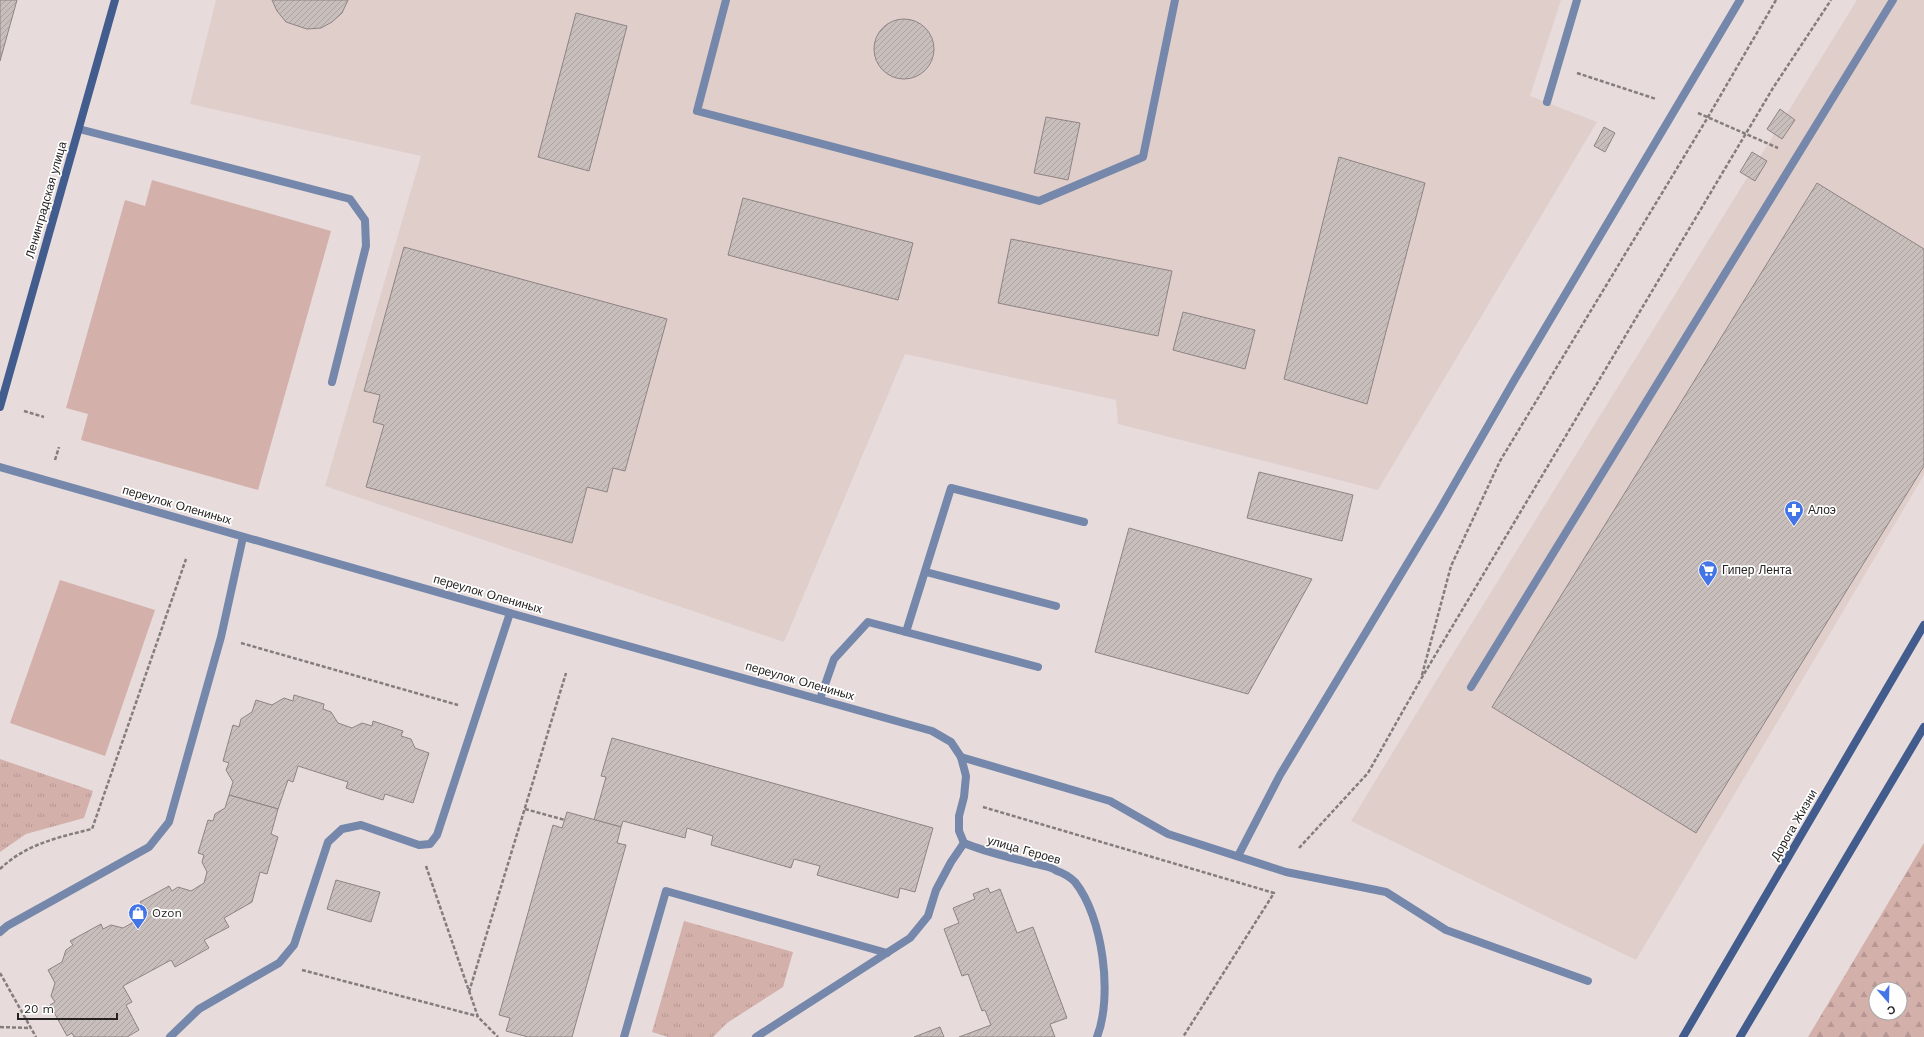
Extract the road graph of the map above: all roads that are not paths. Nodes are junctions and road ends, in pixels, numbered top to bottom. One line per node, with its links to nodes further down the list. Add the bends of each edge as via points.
1 (115, 0): 8 (main road, Ленинградская улица)
2 (726, 0): 3 (street, via 697,111 1039,201 1143,157)
3 (1176, 0)
4 (1577, 0): 7 (street)
5 (1740, 0): 25 (street, via 1439,511 1284,768)
6 (1893, 0): 20 (street)
7 (1547, 102)
8 (78, 129): 9 (street, via 350,199 365,220 366,246); 10 (main road, Ленинградская улица)
9 (332, 382)
10 (0, 407)
11 (0, 467): 13 (street, переулок Олениных)
12 (1084, 522): 14 (street, via 951,488)
13 (243, 537): 16 (street, переулок Олениных); 26 (street, via 222,637 169,822 149,847)
14 (926, 572): 15 (street); 18 (street)
15 (1056, 606)
16 (510, 613): 21 (street, переулок Олениных); 29 (street, via 437,835 430,844 419,845 361,826 342,829 328,842 294,945 279,964 199,1009)
17 (1924, 624): 33 (main road, Дорога Жизни)
18 (906, 632): 19 (street); 21 (street, via 868,622 834,659)
19 (1038, 667)
20 (1471, 687)
21 (820, 699): 23 (street, переулок Олениных, via 932,731 951,742)
22 (1924, 727): 34 (main road)
23 (961, 757): 24 (street, via 966,776 959,831); 25 (street, via 1110,801 1168,834)
24 (964, 843): 27 (street, via 936,890 928,916 910,938); 32 (street, улица Героев, via 977,849 1056,870 1074,881 1086,900 1099,934 1106,993)
25 (1238, 856): 28 (street, via 1286,872 1386,892 1446,930)
26 (0, 932)
27 (887, 953): 30 (street, via 666,891); 31 (street)
28 (1588, 981)
29 (170, 1037)
30 (624, 1037)
31 (756, 1037)
32 (1097, 1037)
33 (1683, 1037)
34 (1740, 1037)

